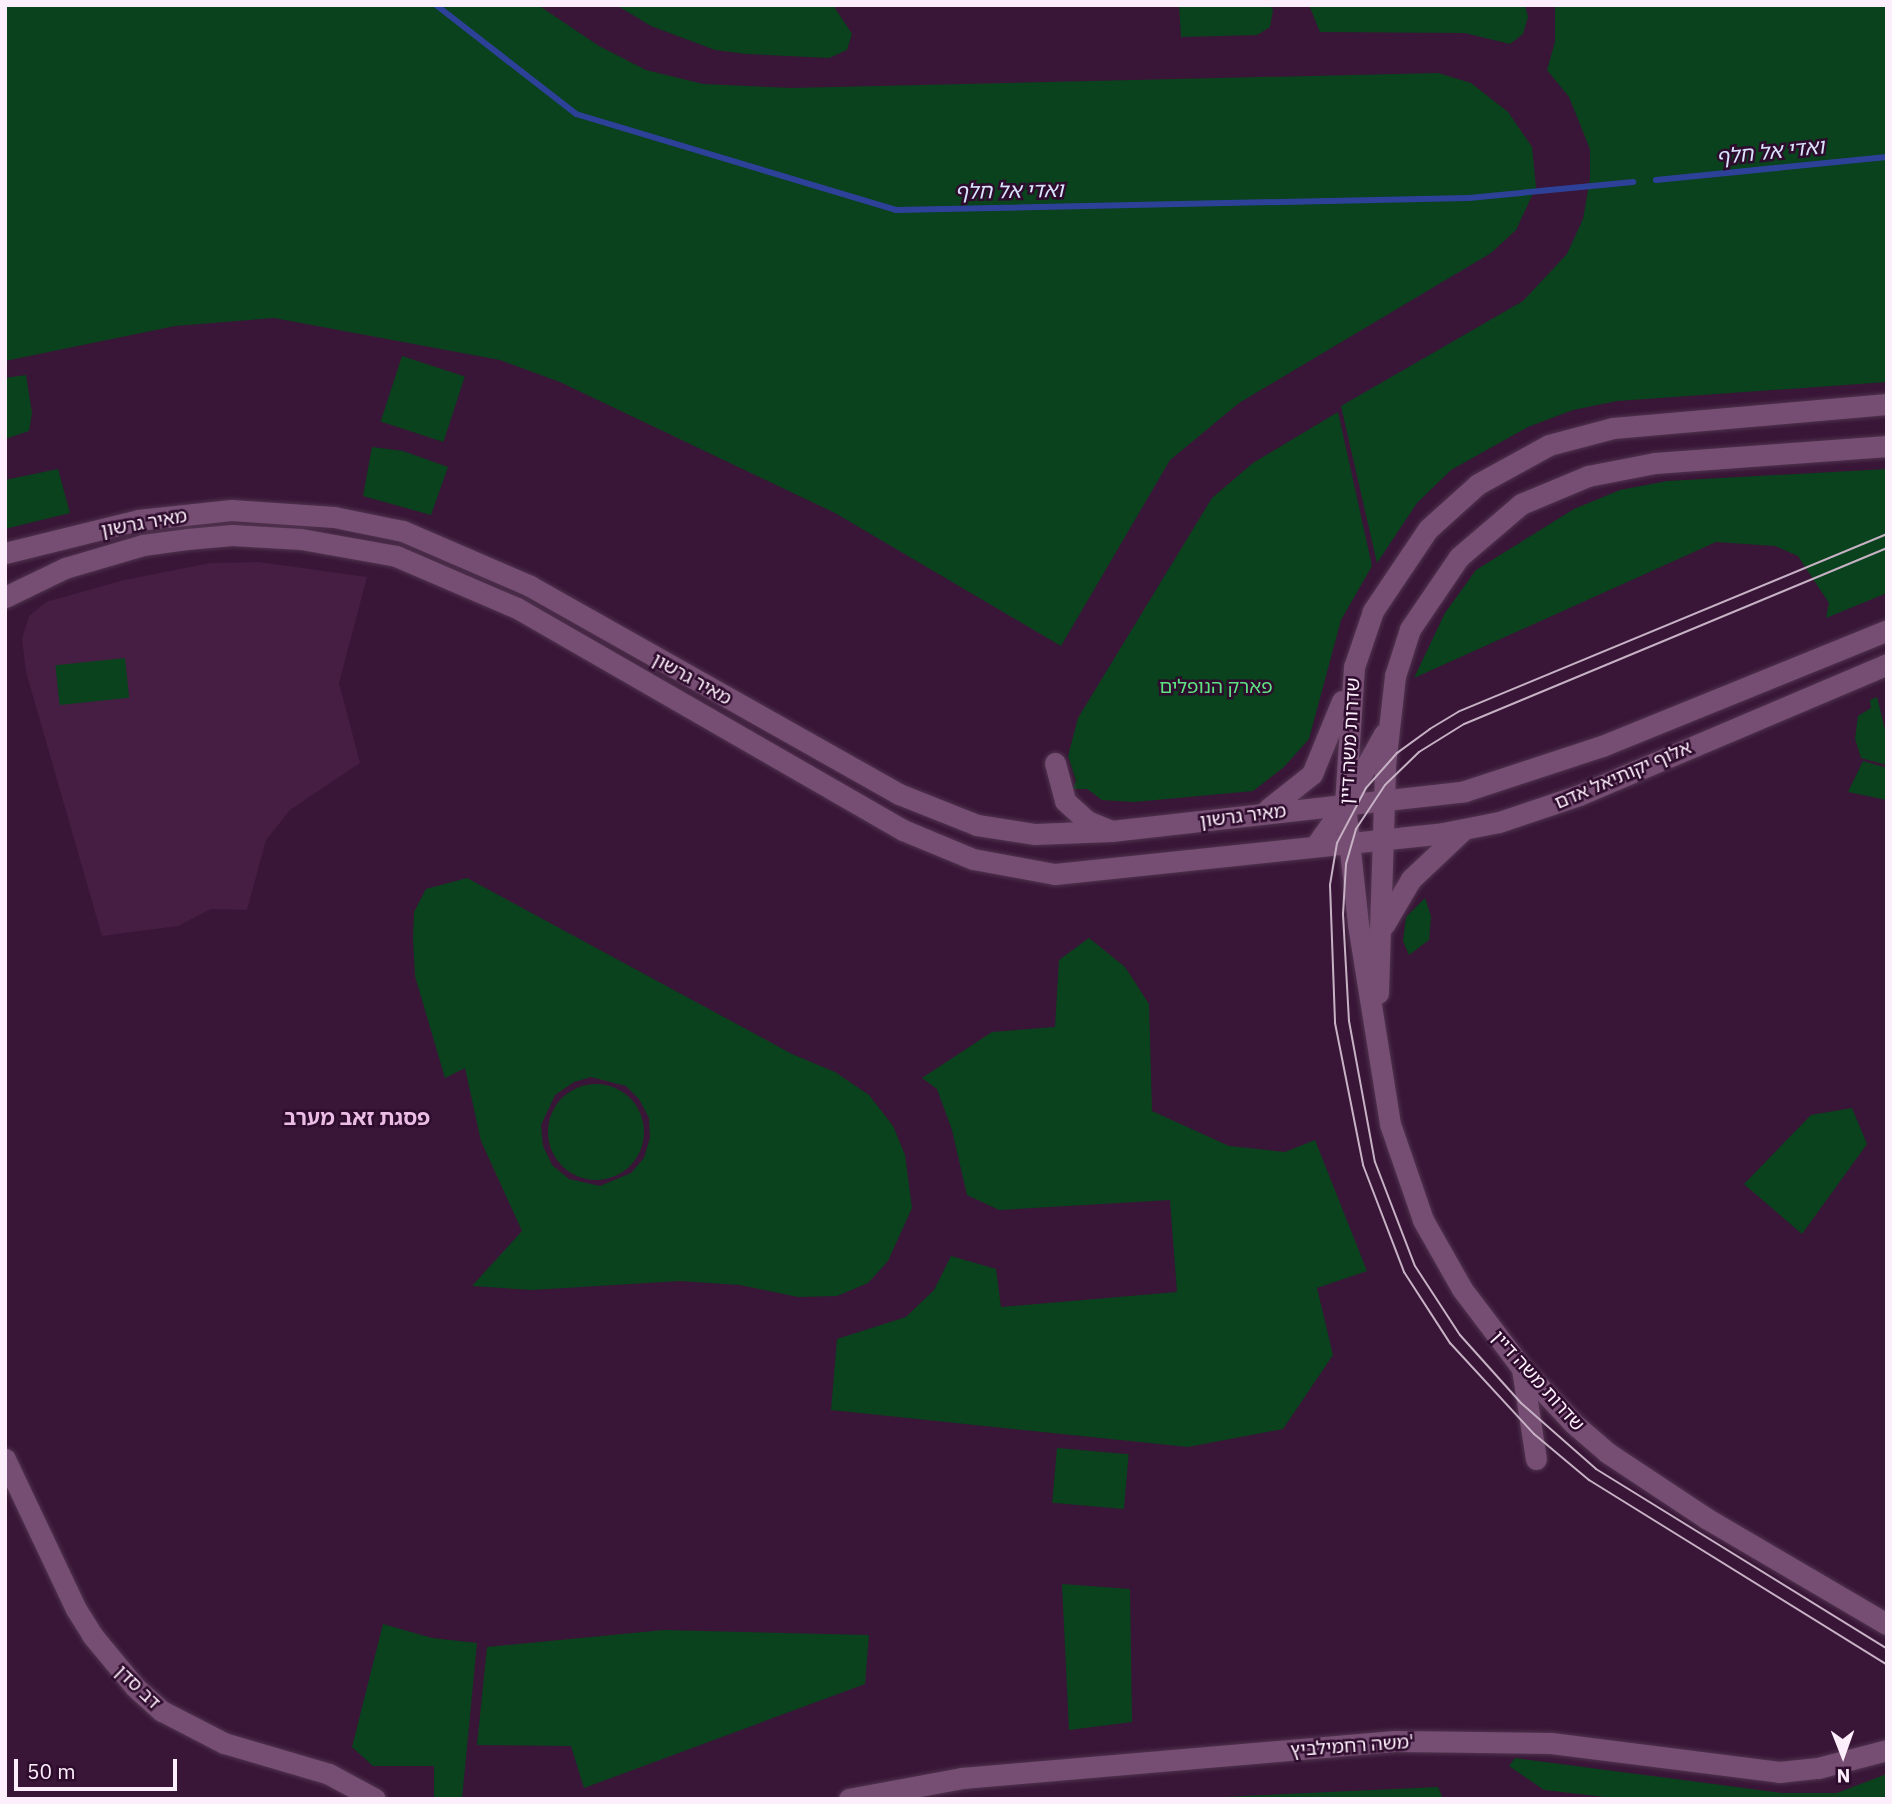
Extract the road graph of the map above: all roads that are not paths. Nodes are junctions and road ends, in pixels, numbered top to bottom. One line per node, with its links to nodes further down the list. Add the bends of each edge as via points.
1 (1887, 404): 8 (street, שדרות משה דיין, via 1651,422 1576,436 1522,457 1478,484 1428,529 1373,611)
2 (1887, 446): 10 (street, שדרות משה דיין, via 1621,468 1563,484 1521,504 1459,557 1410,629 1395,676)
3 (5, 553): 16 (street, מאיר גרשון, via 138,520 231,510 334,517 382,526 438,543 519,580 838,762 934,810 1002,831)
4 (5, 575): 5 (street)
5 (5, 592)
6 (5, 597): 19 (street, מאיר גרשון, via 65,568 154,544 232,535 366,548 429,567 517,608 842,798 973,859 1022,871 1081,873)
7 (1887, 630): 12 (street, אלוף יקותיאל אדם, via 1522,775 1443,796)
8 (1355, 662): 13 (street, שדרות משה דיין, via 1348,710); 14 (street, via 1318,765 1302,786)
9 (1887, 664): 15 (street, אלוף יקותיאל אדם, via 1579,795)
10 (1388, 728): 12 (street, שדרות משה דיין); 13 (street)
11 (1055, 763): 16 (street, via 1065,801 1087,821)
12 (1384, 801): 13 (street, מאיר גרשון); 17 (street, שדרות משה דיין); 18 (street)
13 (1345, 804): 14 (street, מאיר גרשון); 18 (street, שדרות משה דיין); 19 (street)
14 (1262, 813): 16 (street, מאיר גרשון)
15 (1464, 829): 17 (street, אלוף יקותיאל אדם); 20 (street, via 1410,879)
16 (1111, 831)
17 (1383, 839): 18 (street, אלוף יקותיאל אדם); 20 (street, שדרות משה דיין)
18 (1355, 842): 19 (street, מאיר גרשון); 21 (street, שדרות משה דיין, via 1352,877)
19 (1316, 845)
20 (1380, 937): 21 (street, שדרות משה דיין)
21 (1377, 1041): 22 (street, שדרות משה דיין, via 1390,1124 1423,1220 1462,1289)
22 (1521, 1367): 24 (street); 25 (street, שדרות משה דיין, via 1608,1453 1706,1518)
23 (5, 1459): 29 (street, דב סדן, via 92,1635 162,1712 202,1733 329,1774)
24 (1536, 1459)
25 (1887, 1624)
26 (1887, 1733): 28 (street, משה רחמילביץ')
27 (1887, 1750): 28 (street, משה רחמילביץ')
28 (1855, 1758): 30 (street, משה רחמילביץ', via 1779,1772 1551,1743 1394,1741 962,1778)
29 (375, 1799)
30 (849, 1799)

